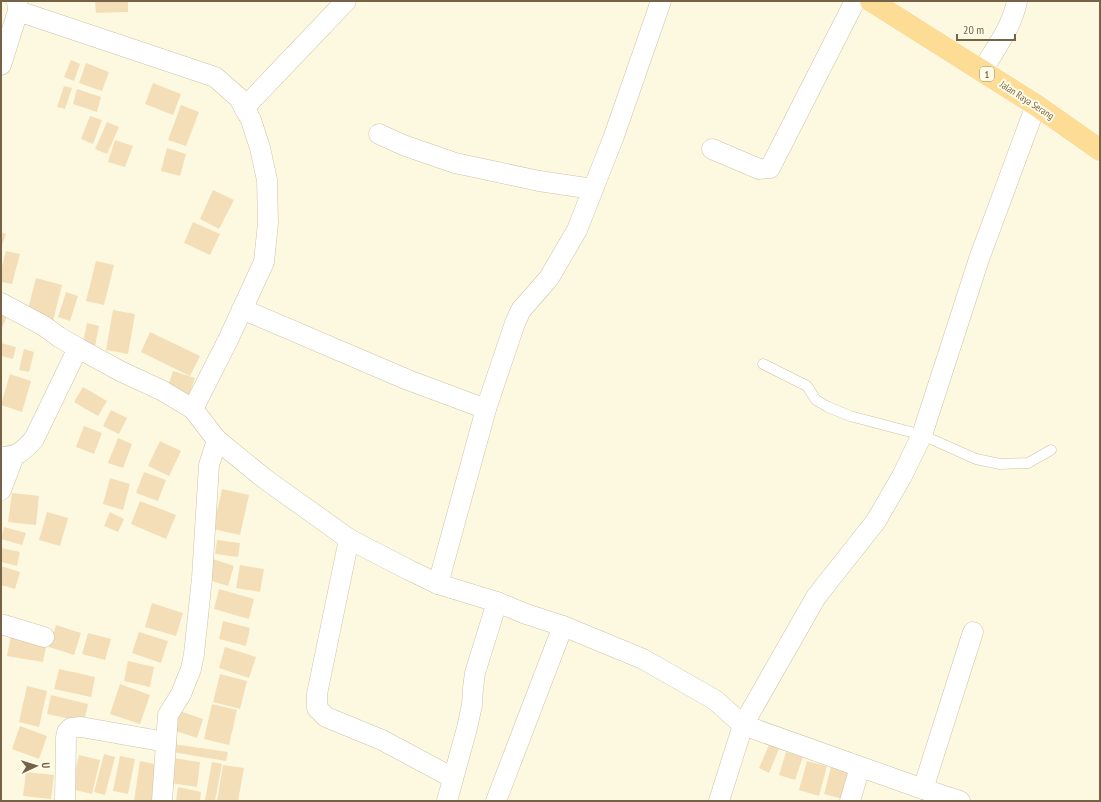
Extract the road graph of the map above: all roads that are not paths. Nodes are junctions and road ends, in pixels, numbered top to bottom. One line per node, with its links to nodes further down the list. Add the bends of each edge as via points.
1 (346, 1): 10 (street)
2 (661, 1): 14 (street)
3 (855, 1): 12 (street, via 770,168 759,169)
4 (871, 1): 8 (highway, Jalan Raya Serang / 1)
5 (1017, 1): 8 (street, via 1009,25)
6 (17, 6): 7 (street); 10 (street, via 215,77 239,98)
7 (1, 65)
8 (982, 71): 9 (highway, Jalan Raya Serang / 1)
9 (1036, 105): 13 (highway, Jalan Raya Serang / 1); 21 (street, via 979,259)
10 (244, 108): 16 (street, via 251,120 260,148 267,180 268,223 264,262)
11 (379, 134): 14 (street, via 455,163)
12 (712, 149)
13 (1100, 150)
14 (593, 189): 20 (street, via 577,230 562,257 549,278 518,316)
15 (1, 303): 17 (street)
16 (242, 309): 19 (street); 20 (street, via 408,380)
17 (78, 348): 19 (street); 24 (street, via 34,439 25,449)
18 (764, 364): 21 (lane, via 807,386 816,400 828,407 850,416)
19 (193, 409): 22 (street)
20 (486, 409): 27 (street)
21 (922, 435): 23 (lane, via 976,459 1000,464 1028,463); 33 (street, via 876,521 816,597)
22 (217, 440): 26 (street, via 265,479); 34 (street, via 210,465 194,654 181,694 168,715)
23 (1051, 450)
24 (8, 456): 25 (street)
25 (1, 490)
26 (350, 539): 27 (street); 36 (street, via 317,694 317,708 326,718 382,740)
27 (438, 584): 28 (street)
28 (497, 602): 30 (street); 36 (street, via 475,673 472,705)
29 (1, 624): 32 (street)
30 (563, 626): 33 (street, via 643,658 715,700); 41 (street)
31 (973, 632): 37 (street)
32 (44, 638)
33 (743, 725): 35 (street); 42 (street)
34 (166, 742): 38 (street, via 72,728 67,732 66,738); 39 (street)
35 (860, 767): 37 (street); 43 (street)
36 (453, 778): 40 (street)
37 (922, 789): 44 (street)
38 (65, 801)
39 (162, 801)
40 (447, 801)
41 (496, 801)
42 (719, 801)
43 (850, 801)
44 (960, 801)

